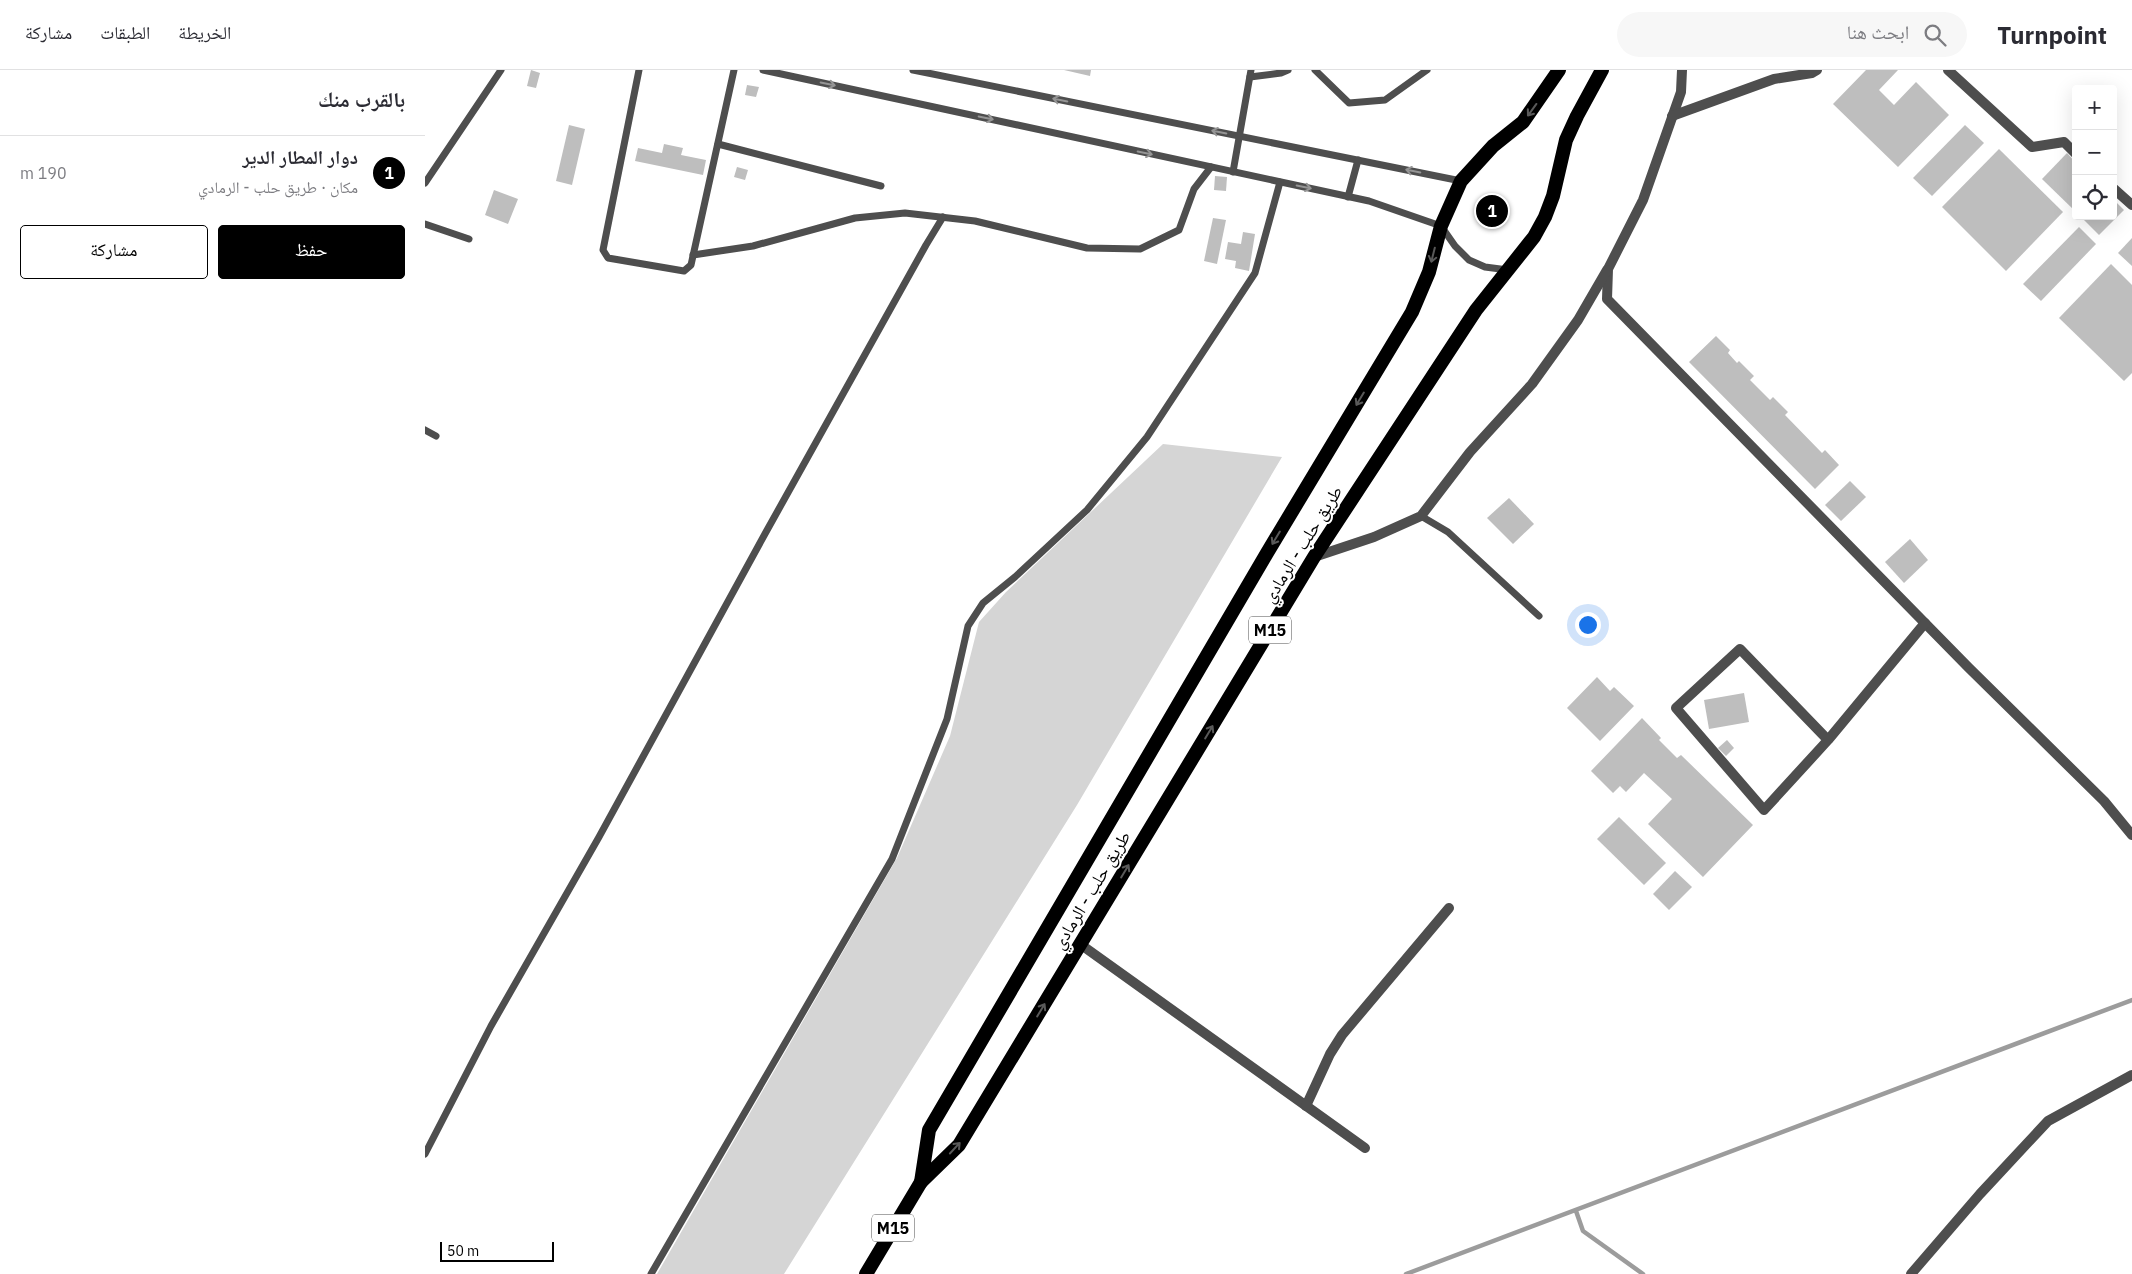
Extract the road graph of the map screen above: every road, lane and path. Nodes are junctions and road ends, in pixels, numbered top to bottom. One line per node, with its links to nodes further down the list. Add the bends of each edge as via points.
1 (501, 70): 24 (lane)
2 (639, 70): 33 (lane, via 603,250 608,258 684,271 691,265)
3 (734, 70): 17 (lane)
4 (763, 70): 20 (lane, one-way to 20)
5 (918, 70): 16 (lane, one-way to 5)
6 (1315, 70): 7 (lane, via 1349,103 1385,100)
7 (1427, 70)
8 (1559, 70): 22 (highway, طريق حلب - الرمادي / M15, one-way to 22, via 1523,122 1493,146)
9 (1602, 70): 35 (highway, طريق حلب - الرمادي / M15, via 1567,140 1545,217 1523,253)
10 (1682, 70): 15 (street, via 1681,92)
11 (1817, 70): 15 (street, via 1773,79)
12 (1948, 70): 18 (street, via 2032,147 2063,142)
13 (1284, 71): 14 (lane)
14 (1250, 73): 16 (lane)
15 (1672, 116): 34 (street, via 1643,200)
16 (1239, 136): 19 (lane); 21 (lane)
17 (718, 144): 25 (lane); 33 (lane)
18 (2072, 150)
19 (1358, 160): 22 (lane, one-way to 19); 27 (lane)
20 (1211, 167): 21 (lane); 29 (lane, via 1194,189 1179,230 1140,249 1087,248 975,221)
21 (1233, 172): 23 (lane)
22 (1461, 181): 31 (highway, طريق حلب - الرمادي / M15)
23 (1280, 182): 27 (lane, one-way to 27); 51 (lane, via 1255,273 1147,437 1087,510 983,603 968,626 947,718 891,860)
24 (425, 183)
25 (881, 186)
26 (2117, 192): 28 (street)
27 (1348, 197): 31 (lane)
28 (2132, 205)
29 (943, 217): 33 (lane, via 905,213 855,218 753,246); 49 (lane, via 491,1026)
30 (425, 224): 32 (lane)
31 (1441, 226): 35 (lane, via 1469,260 1485,267); 50 (highway, طريق حلب - الرمادي / M15, one-way to 50, via 1429,272 1412,312 929,1130)
32 (469, 240)
33 (693, 256)
34 (1608, 269): 38 (street, via 1578,320 1532,384 1470,452); 41 (street, via 1607,300)
35 (1508, 270): 39 (highway, طريق حلب - الرمادي / M15, via 1477,310)
36 (425, 430): 37 (lane)
37 (436, 436)
38 (1421, 516): 39 (street, via 1374,538); 40 (lane, via 1449,532)
39 (1314, 557): 45 (highway, طريق حلب - الرمادي / M15, one-way to 39)
40 (1539, 616)
41 (1925, 623): 42 (street); 43 (street, via 2104,801)
42 (1828, 740): 42 (street, via 1740,649 1676,708 1764,810)
43 (2132, 835)
44 (1449, 908): 47 (street, via 1342,1035)
45 (1080, 944): 47 (street); 50 (highway, طريق حلب - الرمادي / M15, one-way to 45, via 959,1145)
46 (2132, 1075): 53 (street, via 2048,1121)
47 (1306, 1106): 48 (street)
48 (1365, 1148)
49 (425, 1154)
50 (921, 1182): 52 (highway, طريق حلب - الرمادي / M15)
51 (651, 1274)
52 (866, 1274)
53 (1911, 1274)

